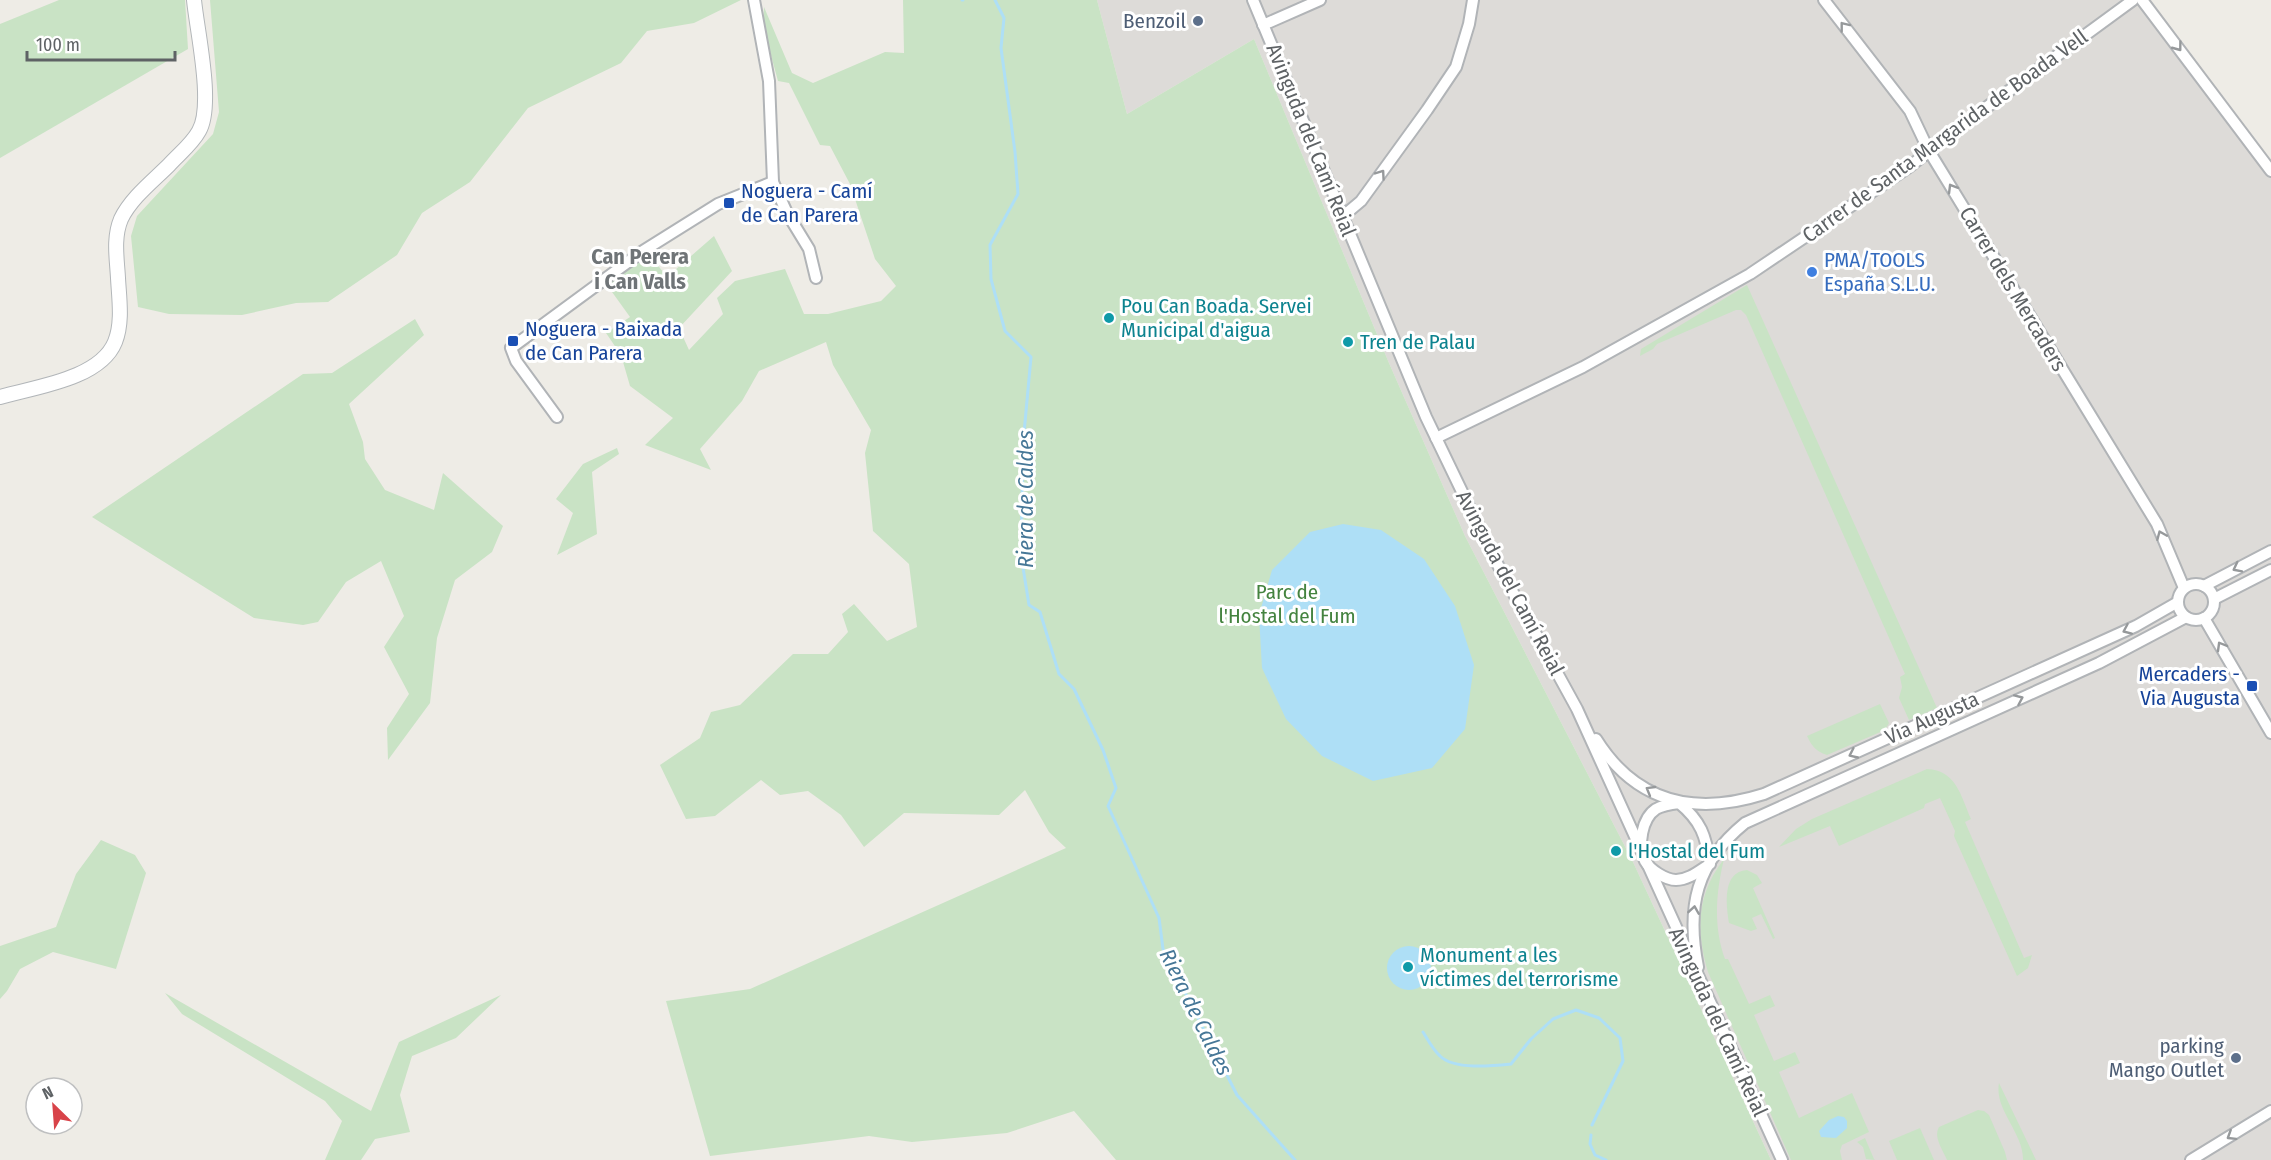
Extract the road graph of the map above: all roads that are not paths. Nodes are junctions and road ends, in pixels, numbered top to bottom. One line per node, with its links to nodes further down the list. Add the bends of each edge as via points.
1 (194, 0): 15 (main road, via 206,101 204,119 192,141 140,193 121,219 116,240 116,340 106,356 84,373)
2 (754, 0): 12 (street, via 769,81)
3 (1253, 0): 9 (street, Avinguda del Camí Reial)
4 (1320, 0): 9 (street)
5 (1473, 0): 13 (street, one-way to 5, via 1361,201 1456,67)
6 (1824, 0): 10 (street, Carrer dels Mercaders, one-way to 6, via 1910,111)
7 (2133, 0): 10 (street, Carrer de Santa Margarida de Boada Vell)
8 (2142, 0): 11 (street, one-way to 11)
9 (1263, 25): 13 (street, Avinguda del Camí Reial)
10 (1929, 151): 17 (street, Carrer de Santa Margarida de Boada Vell, via 1750,274 1582,367); 21 (street, Carrer dels Mercaders, one-way to 10, via 2157,524)
11 (2271, 171)
12 (773, 182): 14 (street, via 809,249); 16 (street, via 718,204 643,251 511,348 516,361)
13 (1342, 217): 17 (street, Avinguda del Camí Reial)
14 (816, 278)
15 (0, 397)
16 (557, 417)
17 (1436, 438): 26 (street, Avinguda del Camí Reial, via 1493,556)
18 (2271, 551): 20 (street, one-way to 20)
19 (2271, 570): 22 (street)
20 (2204, 586): 21 (street); 22 (street)
21 (2184, 588): 23 (street)
22 (2214, 599): 25 (street, via 2212,610)
23 (2178, 602): 24 (street); 28 (street, Via Augusta, one-way to 28, via 2136,626 1764,794 1740,802)
24 (2186, 617): 25 (street); 30 (street, Via Augusta, one-way to 24, via 1727,838 1745,823 2099,663)
25 (2204, 618): 27 (street, one-way to 25)
26 (1577, 709): 28 (street, Via Augusta, one-way to 26, via 1625,775); 29 (street, Avinguda del Camí Reial)
27 (2271, 733)
28 (1679, 803): 29 (street, Via Augusta, via 1655,810 1647,818 1641,843); 30 (street, Via Augusta, via 1701,826)
29 (1644, 860): 30 (street, Via Augusta, via 1654,871 1675,880); 31 (street, Avinguda del Camí Reial)
30 (1710, 864): 31 (street, Via Augusta, one-way to 30, via 1692,917 1698,887)
31 (1702, 988): 33 (street, Avinguda del Camí Reial)
32 (2271, 1111): 34 (street, one-way to 34)
33 (1782, 1160)
34 (2192, 1160)

